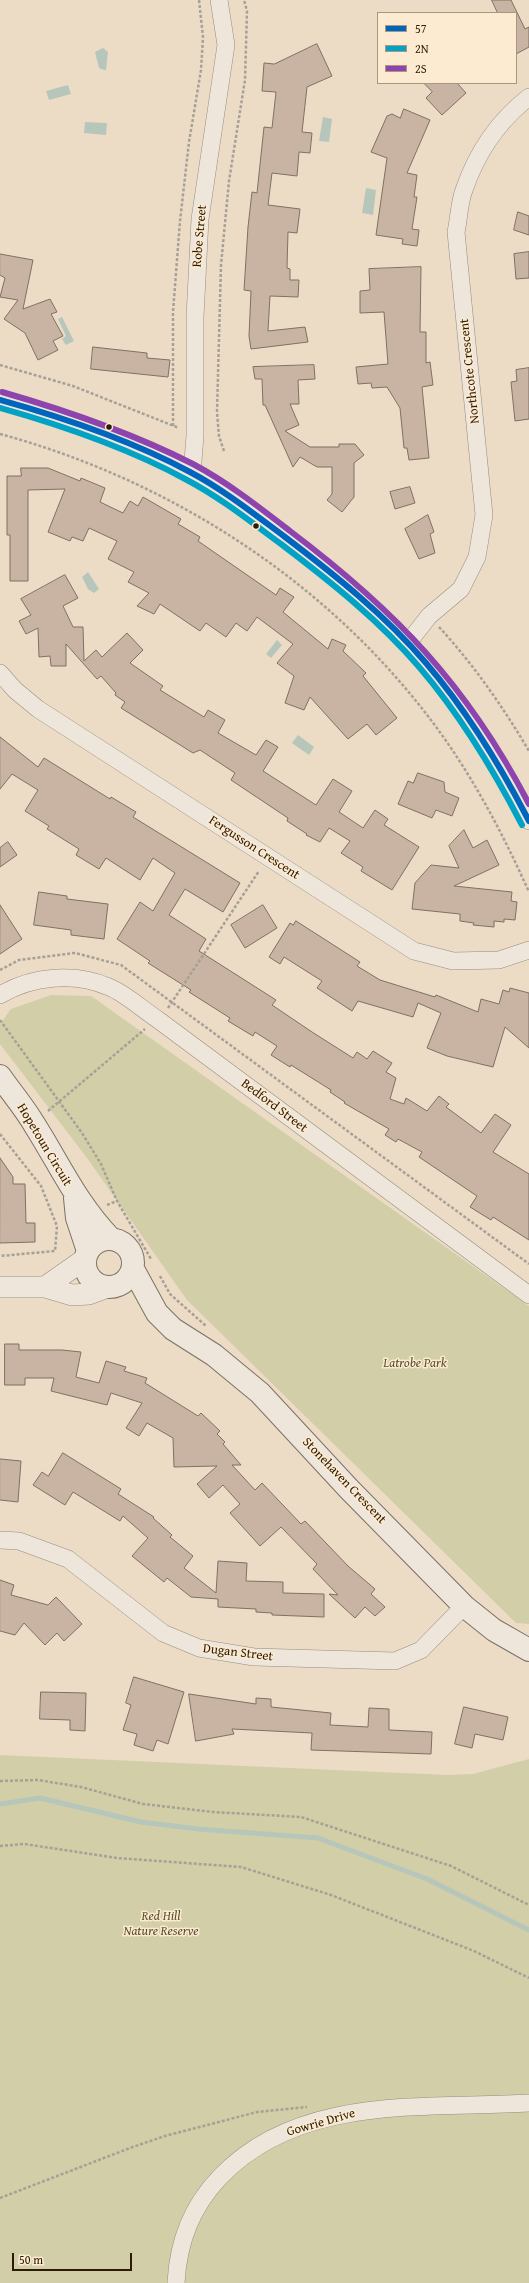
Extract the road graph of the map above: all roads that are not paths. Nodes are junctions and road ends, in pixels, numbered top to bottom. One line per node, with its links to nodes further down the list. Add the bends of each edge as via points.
1 (220, 0): 4 (street, Robe Street, via 226,45 200,219)
2 (529, 97): 5 (street, Northcote Crescent, via 511,111 483,146 464,191 456,232 484,515 477,557 461,589 428,616)
3 (0, 400): 4 (street, via 52,414 104,433)
4 (192, 473): 5 (street, via 262,520 336,575)
5 (408, 643): 7 (street, via 455,700 482,739)
6 (0, 673): 8 (street, Fergusson Crescent, via 14,690 38,709 414,951 453,961 499,960)
7 (529, 821)
8 (529, 950)
9 (0, 995): 18 (street, Bedford Street, via 13,987 43,978 77,978 109,987)
10 (0, 1076): 11 (main road, Hopetoun Circuit, via 33,1122)
11 (74, 1194): 12 (main road, Hopetoun Circuit, via 96,1224); 13 (main road, Hopetoun Circuit)
12 (111, 1239): 13 (main road, via 98,1242); 14 (main road, via 120,1241 128,1247 132,1254)
13 (86, 1255): 15 (main road, via 88,1275 93,1281); 17 (street)
14 (133, 1269): 15 (main road, via 126,1280); 19 (main road, Stonehaven Crescent)
15 (112, 1287): 17 (street, via 89,1294 72,1295); 19 (main road, Stonehaven Crescent, via 140,1306)
16 (0, 1288): 17 (street)
17 (45, 1288)
18 (529, 1295)
19 (157, 1313): 21 (main road, Stonehaven Crescent, via 174,1329 214,1355 260,1392 349,1489)
20 (0, 1540): 21 (street, Dugan Street, via 19,1541 68,1559 163,1633 199,1648 254,1657 396,1661 421,1650)
21 (464, 1606): 22 (main road, Stonehaven Crescent, via 494,1630)
22 (529, 1650)
23 (529, 2103): 24 (street, Gowrie Drive, via 360,2112 308,2124 268,2140 250,2150 226,2170 203,2197 184,2236)
24 (176, 2283)

